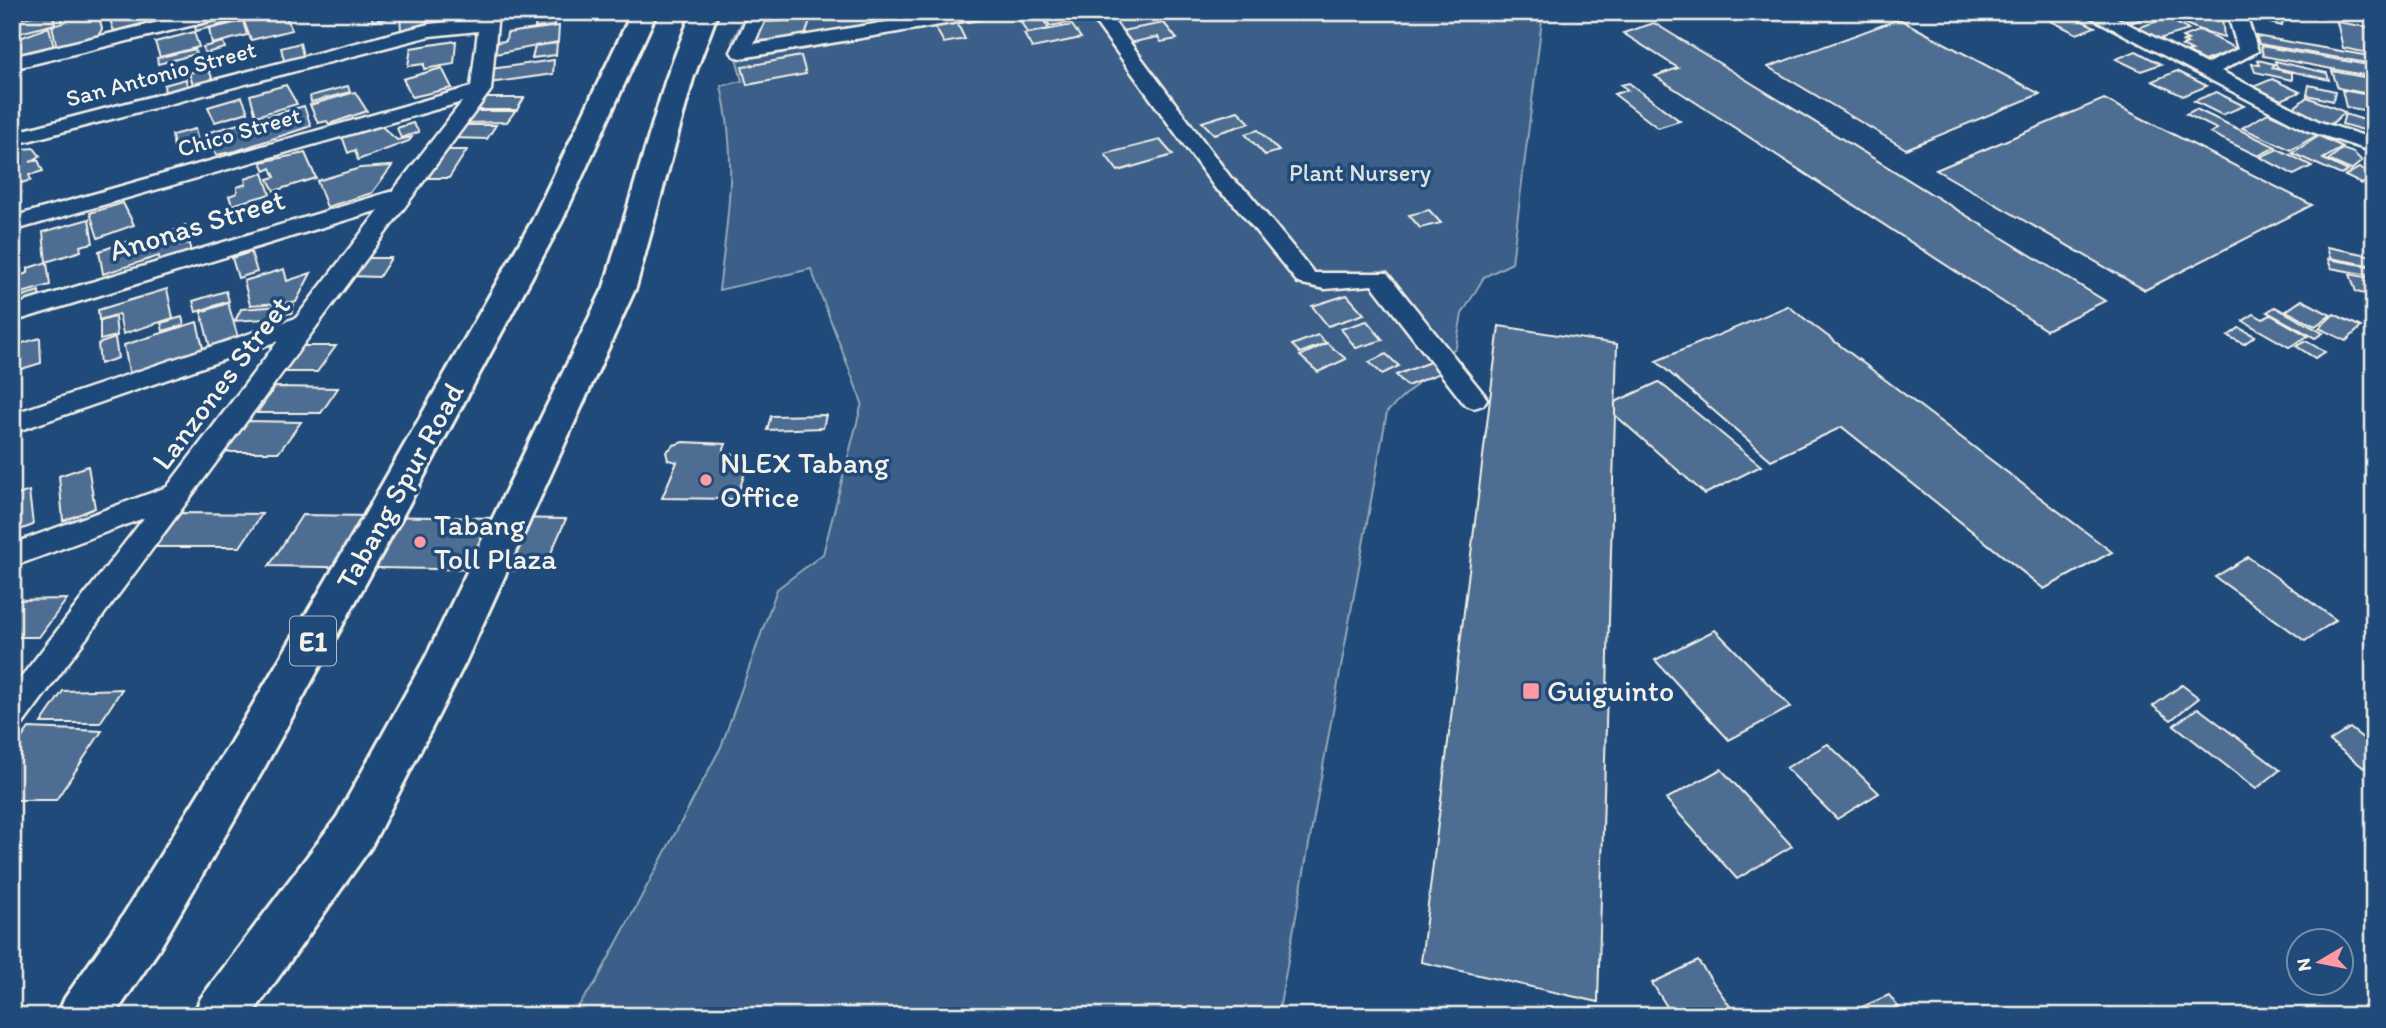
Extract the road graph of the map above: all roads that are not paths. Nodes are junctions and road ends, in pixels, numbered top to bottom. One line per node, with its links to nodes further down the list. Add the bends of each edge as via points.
1 (225, 12): 12 (street)
2 (645, 12): 26 (highway, Tabang Spur Road / E1, via 547,221 385,515 140,934)
3 (705, 12): 27 (highway, via 682,67 620,287 444,663 354,832)
4 (759, 12): 11 (street, via 741,52)
5 (870, 12): 11 (street)
6 (982, 12): 11 (street)
7 (1097, 12): 21 (street, via 1223,183 1241,198 1306,278 1322,283 1379,278)
8 (2090, 12): 13 (street)
9 (2236, 12): 13 (street, via 2248,51)
10 (488, 18): 14 (street); 15 (street, San Antonio Street)
11 (863, 32)
12 (12, 63)
13 (2208, 70): 16 (street, via 2313,126)
14 (481, 90): 17 (street, Lanzones Street); 18 (street, Chico Street)
15 (12, 139)
16 (2374, 145)
17 (401, 196): 19 (street, Anonas Street); 20 (street, Lanzones Street)
18 (12, 224)
19 (12, 314)
20 (307, 323): 22 (street); 23 (street, Lanzones Street)
21 (1474, 400)
22 (12, 424)
23 (180, 494): 24 (street); 25 (street, Lanzones Street)
24 (12, 556)
25 (12, 714)
26 (83, 1016)
27 (219, 1016)

